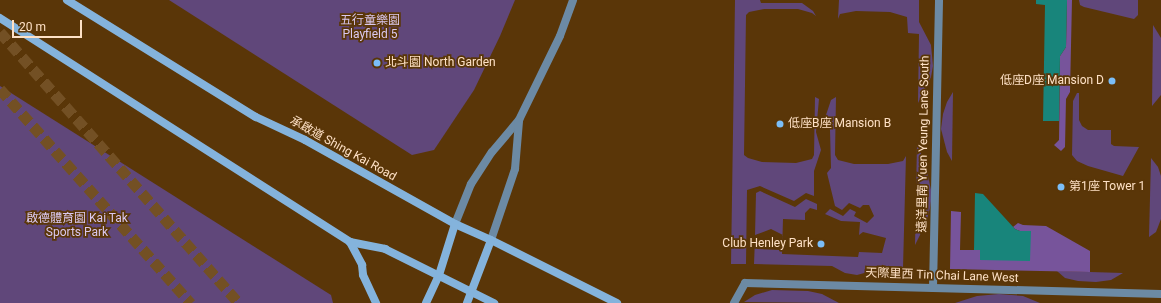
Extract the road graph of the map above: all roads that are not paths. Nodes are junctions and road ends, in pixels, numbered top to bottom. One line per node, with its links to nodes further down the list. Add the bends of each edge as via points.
1 (67, 0): 6 (main road, 承啟道 Shing Kai Road, via 256,117 306,140)
2 (573, 0): 5 (street, via 560,36)
3 (939, 0): 10 (street, 遠洋里南 Yuen Yeung Lane South)
4 (0, 18): 8 (main road)
5 (519, 120): 6 (street, via 492,152 471,184); 7 (street, via 515,169)
6 (455, 224): 7 (main road, 承啟道 Shing Kai Road); 9 (main road)
7 (491, 240): 11 (main road); 18 (main road, 承啟道 Shing Kai Road)
8 (350, 242): 9 (main road, via 385,249); 14 (main road)
9 (439, 275): 11 (main road); 15 (main road)
10 (933, 288): 12 (street, 天際里西 Tin Chai Lane West); 13 (street, 天際里西 Tin Chai Lane West, via 745,283)
11 (472, 292): 16 (main road); 17 (main road)
12 (1161, 294)
13 (735, 302)
14 (376, 303)
15 (426, 303)
16 (467, 303)
17 (494, 303)
18 (617, 303)

